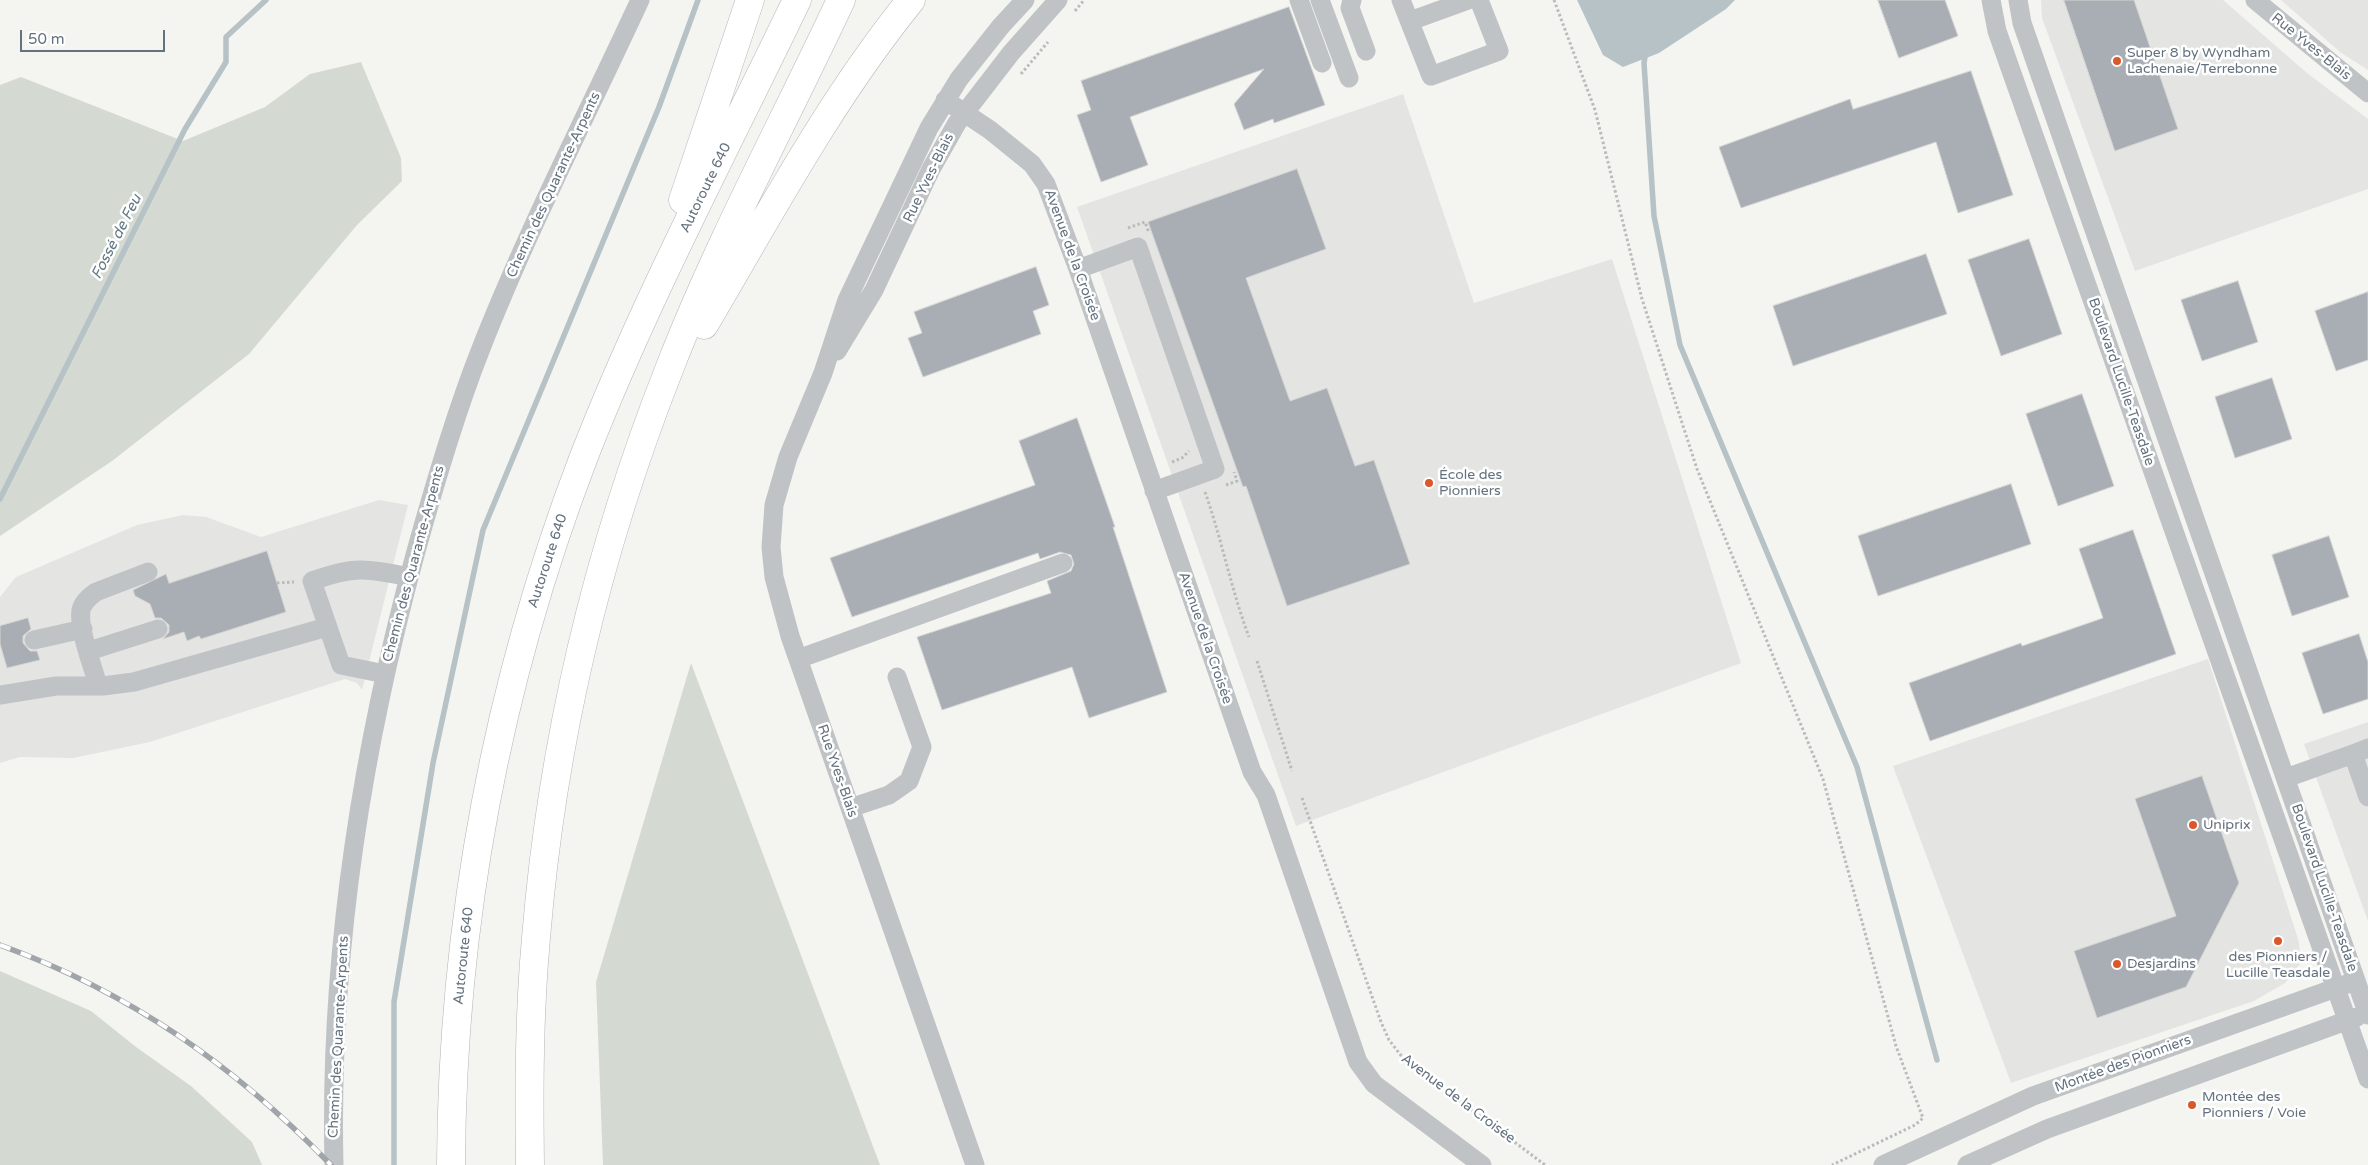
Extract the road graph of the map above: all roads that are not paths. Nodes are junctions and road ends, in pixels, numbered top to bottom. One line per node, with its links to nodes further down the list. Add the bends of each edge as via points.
1 (640, 0): 35 (street, Chemin des Quarante-Arpents, via 521,255 481,350 440,466)
2 (750, 0): 27 (highway)
3 (797, 0): 27 (highway, Autoroute 640)
4 (841, 0): 29 (highway, via 716,261)
5 (911, 0): 29 (highway, via 854,77 815,138)
6 (1025, 0): 22 (street, Rue Yves-Blais, via 986,44)
7 (1058, 0): 23 (street, Rue Yves-Blais)
8 (1299, 0): 19 (street)
9 (1320, 0): 20 (street)
10 (1352, 0): 18 (street, via 1350,8)
11 (1401, 0): 17 (street)
12 (1468, 0): 17 (street)
13 (1479, 0): 17 (street, via 1499,51 1431,76)
14 (1991, 0): 25 (street, Boulevard Lucille-Teasdale, via 1997,31)
15 (2018, 0): 24 (street, Boulevard Lucille-Teasdale, via 2022,23)
16 (2255, 0): 21 (street, Rue Yves-Blais)
17 (1410, 21)
18 (1366, 51)
19 (1322, 63)
20 (1349, 78)
21 (2368, 93)
22 (945, 100): 23 (street, Avenue de la Croisée); 28 (street, Rue Yves-Blais, via 847,300)
23 (965, 112): 26 (street, Avenue de la Croisée, via 1040,173); 28 (street, Rue Yves-Blais, via 938,157 874,290)
24 (2093, 226): 25 (street); 31 (street, Boulevard Lucille-Teasdale)
25 (2069, 234): 32 (street, Boulevard Lucille-Teasdale)
26 (1078, 269): 30 (street, Avenue de la Croisée); 30 (street, via 1138,247 1215,468)
27 (641, 327): 57 (highway, Autoroute 640, via 596,427 566,506 529,619 506,709 487,794 465,937)
28 (823, 373): 41 (street, Rue Yves-Blais, via 788,457 772,519 774,576)
29 (651, 417): 58 (highway, via 596,592 550,814 533,976)
30 (1154, 491): 60 (street, Avenue de la Croisée, via 1252,772 1266,795 1358,1062 1374,1084)
31 (2196, 522): 32 (street); 48 (street, Boulevard Lucille-Teasdale)
32 (2174, 531): 47 (street, Boulevard Lucille-Teasdale)
33 (1064, 563): 41 (street)
34 (148, 572): 37 (street, via 88,598 81,609)
35 (409, 577): 36 (street, via 357,568 312,581); 42 (street, Chemin des Quarante-Arpents)
36 (327, 627): 42 (street, via 341,665); 44 (street, via 157,677)
37 (83, 629): 39 (street); 40 (street)
38 (158, 629): 40 (street)
39 (34, 640)
40 (89, 651): 44 (street)
41 (798, 659): 50 (street, Rue Yves-Blais)
42 (385, 674): 56 (street, Chemin des Quarante-Arpents, via 362,789 344,929 337,1022)
43 (897, 677): 50 (street, via 922,748 909,781 889,795)
44 (98, 686): 45 (street, via 56,686)
45 (0, 695)
46 (2360, 751): 48 (street); 49 (street)
47 (2258, 770): 48 (street); 52 (street, Boulevard Lucille-Teasdale)
48 (2283, 770): 51 (street, Boulevard Lucille-Teasdale)
49 (2368, 798)
50 (850, 808): 59 (street, Rue Yves-Blais)
51 (2362, 979): 52 (street, Montée des Pionniers); 53 (street, Boulevard Lucille-Teasdale)
52 (2336, 988): 54 (street, Boulevard Lucille-Teasdale); 61 (street, Montée des Pionniers, via 2033,1096)
53 (2368, 1014): 54 (street)
54 (2347, 1021): 55 (street, Boulevard Lucille-Teasdale); 62 (street, via 2047,1129)
55 (2368, 1080)
56 (334, 1165)
57 (451, 1165)
58 (530, 1165)
59 (975, 1165)
60 (1482, 1165)
61 (1883, 1165)
62 (1967, 1165)

